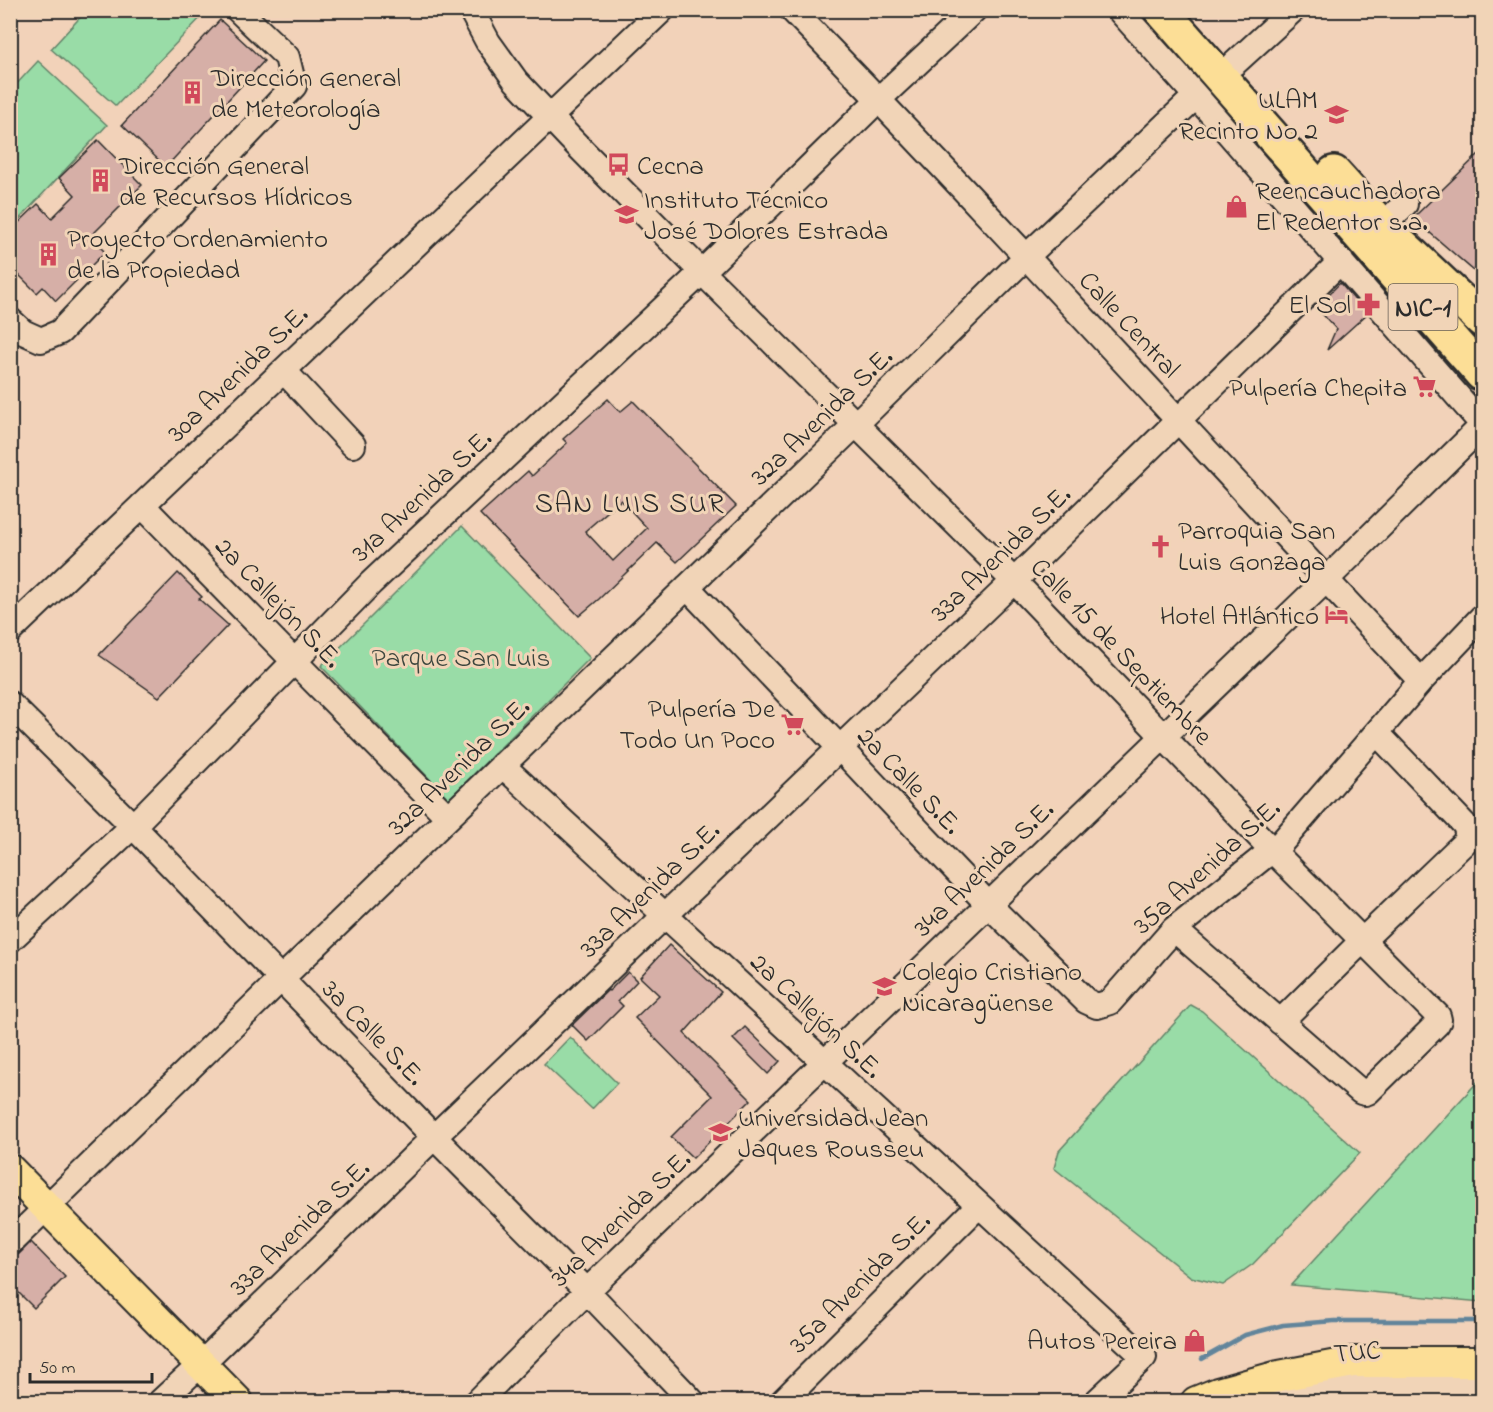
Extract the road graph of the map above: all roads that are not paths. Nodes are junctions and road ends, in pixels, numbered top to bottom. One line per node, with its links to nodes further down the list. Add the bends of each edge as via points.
1 (238, 10): 21 (street, via 288,57 294,86 60,332 41,340 23,332)
2 (471, 10): 15 (street, Calle 15 de Septiembre, via 516,81)
3 (662, 10): 15 (street, 30a Avenida S.E.)
4 (792, 10): 14 (street, Calle Central)
5 (974, 10): 14 (street, 31a Avenida S.E.)
6 (1119, 10): 11 (street)
7 (1144, 10): 11 (street)
8 (1161, 10): 24 (highway, NIC-1)
9 (1189, 10): 12 (highway, NIC-1)
10 (1293, 10): 12 (street)
11 (1163, 59): 13 (street)
12 (1235, 63): 16 (highway, NIC-1)
13 (1196, 96): 17 (street, 32a Avenida S.E.); 18 (street)
14 (879, 99): 17 (street, Calle Central); 19 (street, 31a Avenida S.E.)
15 (550, 117): 19 (street, Calle 15 de Septiembre); 23 (street, 30a Avenida S.E.)
16 (1394, 215): 20 (street, NIC-1); 22 (highway, NIC-1)
17 (1026, 257): 25 (street, Calle Central); 26 (street, 32a Avenida S.E.)
18 (1341, 261): 25 (street, 33a Avenida S.E.); 27 (street)
19 (702, 272): 26 (street, Calle 15 de Septiembre); 35 (street, 31a Avenida S.E., via 370,583)
20 (1482, 298)
21 (10, 320)
22 (1482, 320)
23 (284, 371): 28 (street); 29 (street, 30a Avenida S.E.)
24 (1482, 374)
25 (1179, 420): 30 (street, Calle Central); 31 (street, 33a Avenida S.E.)
26 (855, 424): 31 (street, Calle 15 de Septiembre); 32 (street, 32a Avenida S.E.)
27 (1482, 425): 30 (street, 34a Avenida S.E.)
28 (353, 445)
29 (142, 505): 34 (street, 30a Avenida S.E.); 35 (street, 2a Callejón S.E.)
30 (1326, 580): 36 (street, Calle Central); 39 (street, 34a Avenida S.E.)
31 (1014, 582): 39 (street, Calle 15 de Septiembre); 40 (street, 33a Avenida S.E.)
32 (687, 587): 40 (street, 2a Calle S.E.); 41 (street, 32a Avenida S.E.)
33 (1482, 616): 36 (street, 35a Avenida S.E.)
34 (10, 631)
35 (294, 662): 42 (street, 2a Callejón S.E.); 43 (street, 31a Avenida S.E.)
36 (1421, 681): 38 (street, 35a Avenida S.E.)
37 (10, 704): 43 (street, 3a Calle S.E.)
38 (1377, 733): 44 (street, 35a Avenida S.E.); 49 (street, via 1464,824 1468,836)
39 (1163, 736): 44 (street, Calle 15 de Septiembre); 45 (street, 34a Avenida S.E.)
40 (839, 749): 45 (street, 2a Calle S.E.); 46 (street, 33a Avenida S.E.)
41 (502, 765): 42 (street, 32a Avenida S.E.); 46 (street, 2a Callejón S.E.)
42 (448, 817): 50 (street, 32a Avenida S.E.)
43 (133, 826): 48 (street, 31a Avenida S.E.); 50 (street, 3a Calle S.E.)
44 (1272, 850): 47 (street, 35a Avenida S.E.); 49 (street, Calle 15 de Septiembre)
45 (988, 904): 51 (street, 2a Calle S.E., via 1086,1001); 53 (street, 34a Avenida S.E.)
46 (665, 915): 53 (street, 2a Callejón S.E.); 54 (street, 33a Avenida S.E.)
47 (1174, 929): 51 (street, 35a Avenida S.E., via 1110,1002); 52 (street)
48 (10, 940)
49 (1362, 941): 52 (street); 52 (street, Calle 15 de Septiembre, via 1438,1016 1437,1024 1365,1094)
50 (281, 979): 54 (street, 3a Calle S.E.); 58 (street, 32a Avenida S.E.)
51 (1097, 1006)
52 (1280, 1023)
53 (824, 1062): 57 (street, 2a Callejón S.E.); 60 (street, 34a Avenida S.E.)
54 (434, 1137): 60 (street, 3a Calle S.E.); 62 (street, 33a Avenida S.E.)
55 (10, 1170): 58 (main road)
56 (10, 1195): 58 (main road)
57 (979, 1205): 70 (street, 35a Avenida S.E.); 71 (street, 2a Callejón S.E., via 1144,1357)
58 (41, 1214): 59 (street, 32a Avenida S.E.); 62 (main road)
59 (10, 1244)
60 (587, 1291): 68 (street, 34a Avenida S.E.); 69 (street, 3a Calle S.E.)
61 (1482, 1362): 72 (main road, via 1353,1362 1279,1376)
62 (194, 1370): 65 (street, 33a Avenida S.E.); 66 (main road); 67 (main road)
63 (1482, 1377): 73 (street, TUC, via 1366,1378)
64 (1482, 1396): 74 (street, TUC, via 1385,1396)
65 (160, 1401)
66 (212, 1401)
67 (237, 1401)
68 (477, 1401)
69 (693, 1401)
70 (782, 1401)
71 (1096, 1401)
72 (1196, 1401)
73 (1238, 1401)
74 (1322, 1401)

